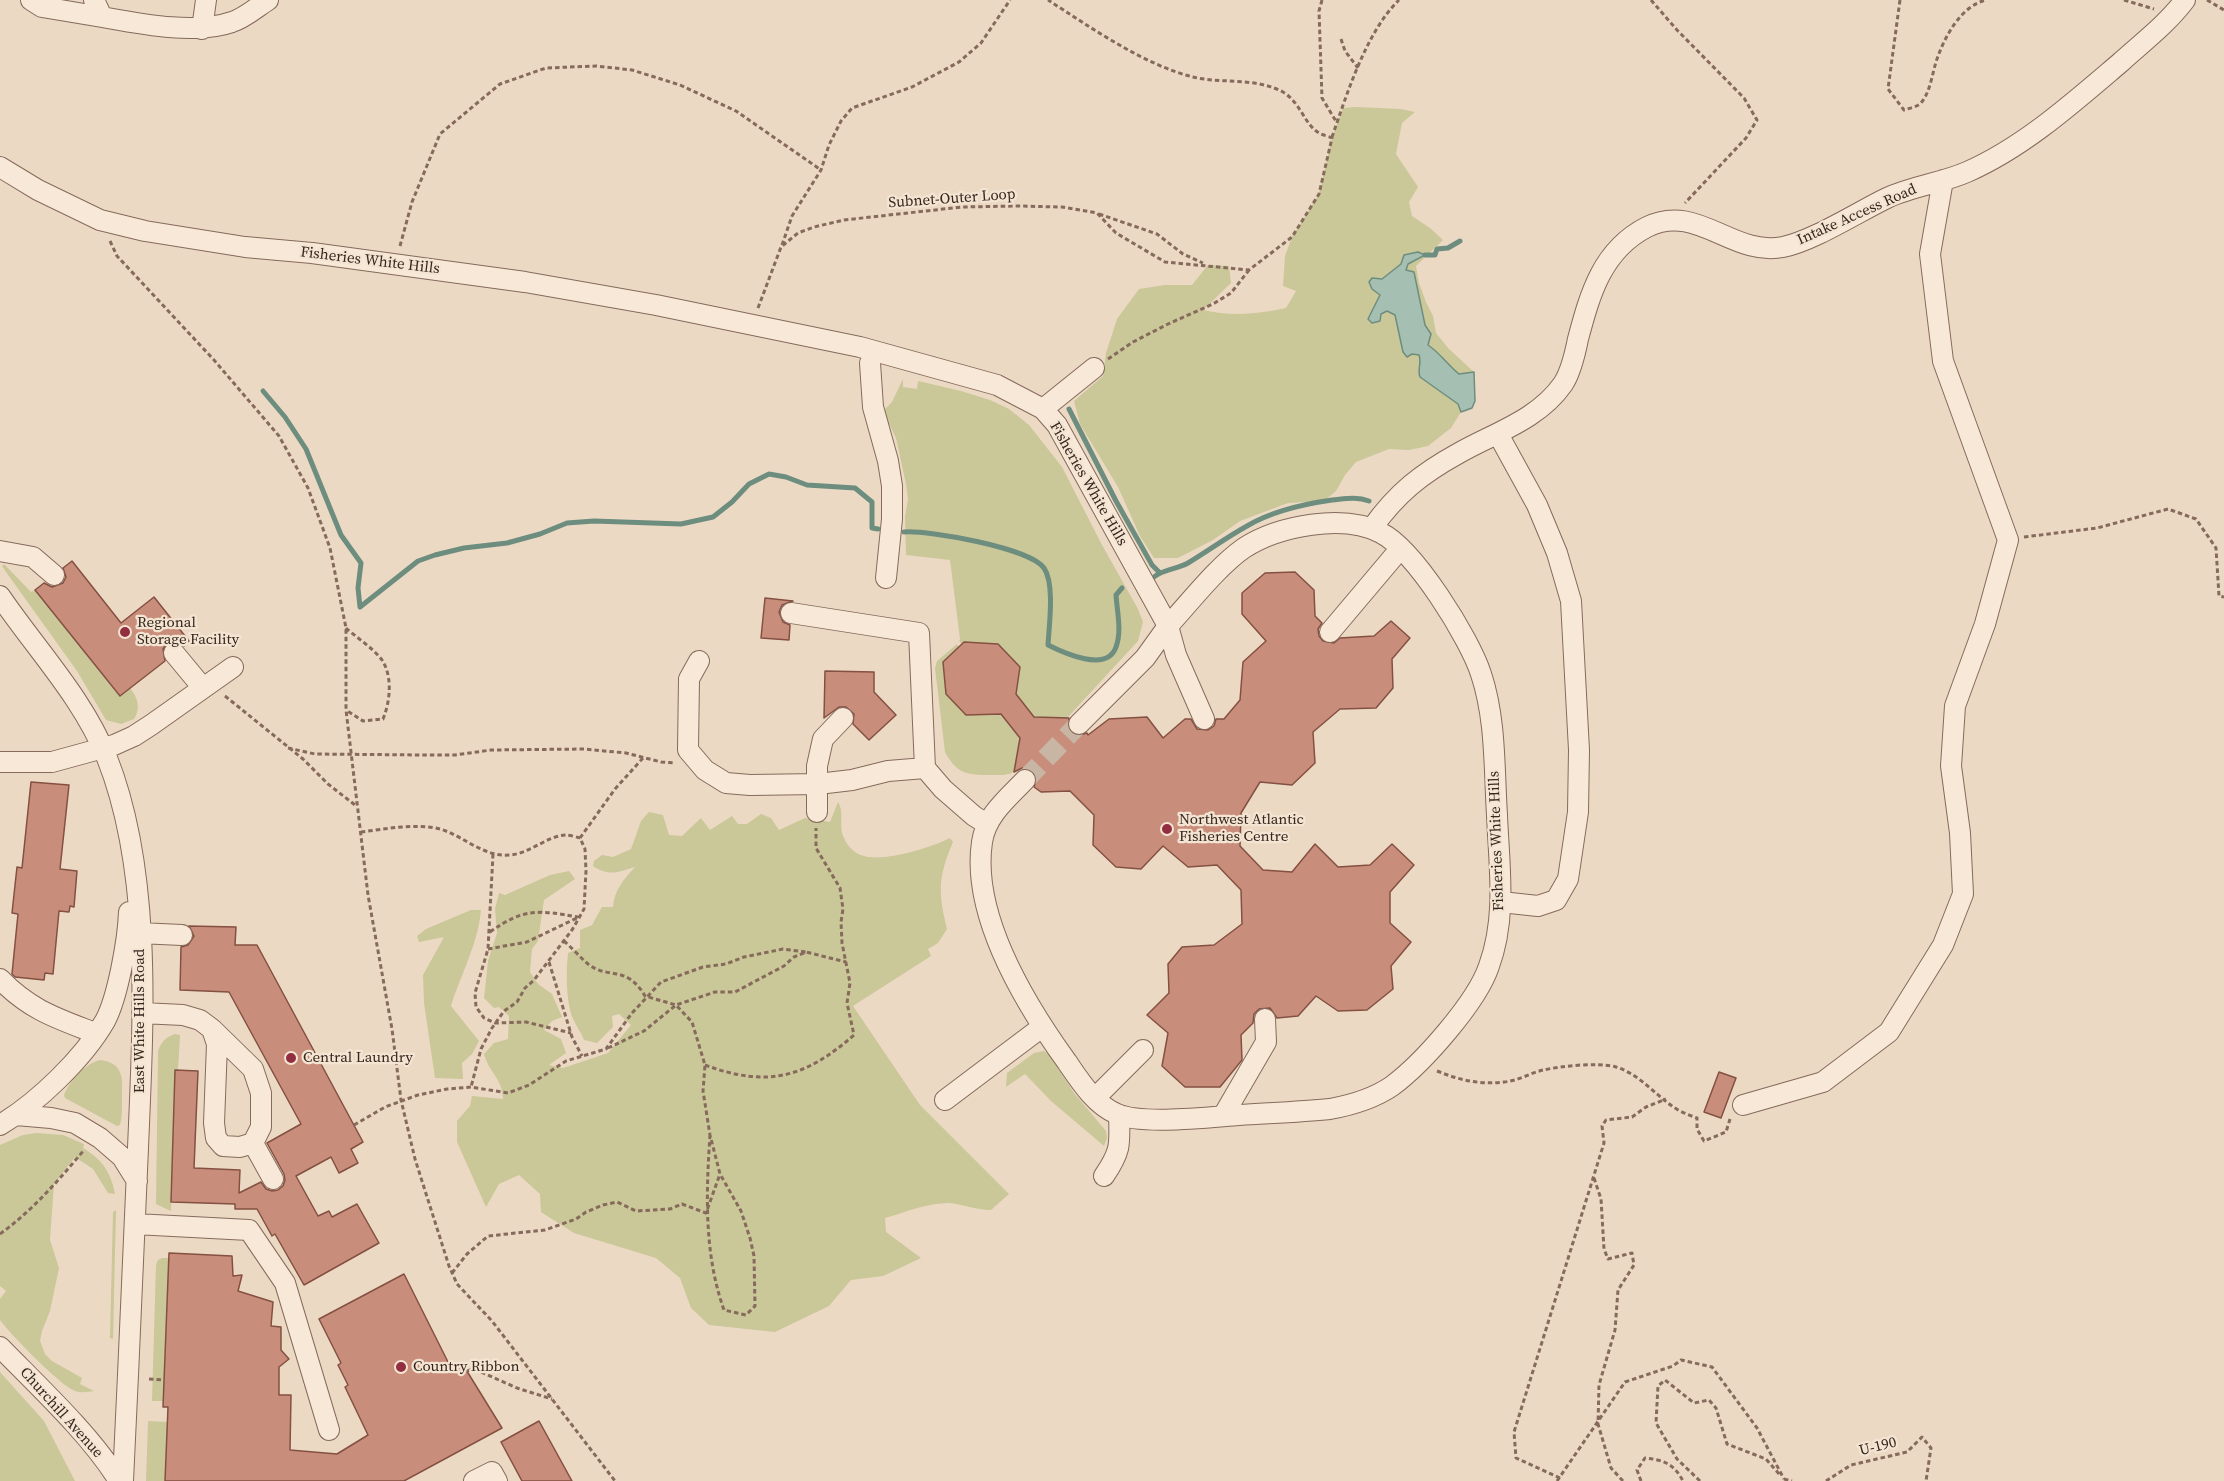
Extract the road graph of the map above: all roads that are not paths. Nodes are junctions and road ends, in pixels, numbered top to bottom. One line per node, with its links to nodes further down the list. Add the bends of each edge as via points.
1 (31, 0): 5 (street, via 42,7)
2 (206, 0): 6 (street)
3 (268, 0): 6 (street, via 234,22)
4 (2179, 8): 8 (street, Intake Access Road, via 2036,131 1990,161)
5 (98, 9): 6 (street, via 136,23)
6 (202, 28)
7 (0, 167): 9 (street, Fisheries White Hills, via 100,220 189,239 453,271)
8 (1943, 180): 15 (street, Intake Access Road, via 1897,194 1783,247 1744,246 1708,227 1688,222 1669,220 1649,226 1632,237 1603,268 1592,288 1563,383 1544,404); 52 (street, via 1930,254 1943,361 2008,540 1985,624 1955,706 1951,766 1963,894 1943,945 1889,1032 1823,1082)
9 (752, 324): 10 (street, Fisheries White Hills); 11 (street, Fisheries White Hills, via 767,337); 12 (street, Fisheries White Hills, via 781,321 862,339 917,354)
10 (892, 355): 11 (street); 12 (street, Fisheries White Hills)
11 (870, 363): 20 (street, via 873,408 892,486)
12 (939, 368): 14 (street, Fisheries White Hills, via 997,385)
13 (1094, 368): 14 (street)
14 (1043, 409): 23 (street, Fisheries White Hills, via 1058,425)
15 (1498, 434): 16 (street, via 1413,482); 40 (street, via 1537,504 1571,601 1579,750 1578,812 1568,879 1556,900 1538,906)
16 (1372, 528): 17 (street, Fisheries White Hills); 23 (street, Fisheries White Hills, via 1317,524 1265,537 1228,561)
17 (1400, 549): 24 (street); 40 (street, Fisheries White Hills, via 1454,619 1482,674 1491,712)
18 (0, 551): 19 (street, via 33,557)
19 (54, 575)
20 (886, 578)
21 (0, 596): 32 (street, East White Hills Road, via 63,681)
22 (791, 613): 34 (street, via 920,633)
23 (1168, 626): 30 (street, via 1176,656); 31 (street, Fisheries White Hills, via 1145,658)
24 (1330, 632)
25 (174, 653): 28 (street)
26 (699, 661): 36 (street, via 689,679 688,750 700,765 726,783)
27 (233, 667): 28 (street)
28 (206, 686): 32 (street, via 134,736)
29 (843, 718): 36 (street, via 823,740 817,766)
30 (1204, 719)
31 (1079, 724)
32 (103, 749): 33 (street, via 52,762); 39 (street, East White Hills Road, via 116,783)
33 (0, 762)
34 (925, 768): 36 (street); 38 (street, via 943,789)
35 (1025, 780): 38 (street, Fisheries White Hills)
36 (818, 784): 37 (street)
37 (817, 812)
38 (987, 824): 46 (street, Fisheries White Hills, via 981,861 989,914 1011,972)
39 (130, 843): 41 (street, East White Hills Road); 48 (street, via 129,924 116,992)
40 (1501, 902): 54 (street, Fisheries White Hills, via 1497,938 1481,986 1455,1021 1392,1086 1353,1105)
41 (139, 933): 42 (street); 44 (street, East White Hills Road)
42 (182, 935)
43 (0, 979): 48 (street, via 33,1007)
44 (142, 1013): 47 (street, via 183,1015); 59 (street, East White Hills Road)
45 (1265, 1019): 54 (street, via 1266,1042)
46 (1042, 1027): 50 (street, Fisheries White Hills); 51 (street)
47 (212, 1029): 56 (street, via 252,1069 261,1093 261,1127); 56 (street, via 218,1044 216,1138 223,1146)
48 (95, 1033): 55 (street, via 54,1083)
49 (1143, 1050): 50 (street)
50 (1095, 1098): 53 (street, Fisheries White Hills)
51 (945, 1100)
52 (1743, 1105)
53 (1119, 1115): 54 (street, Fisheries White Hills, via 1182,1119); 57 (street, via 1117,1156)
54 (1222, 1116)
55 (8, 1120): 59 (street, via 51,1118 75,1123 122,1156)
56 (253, 1143): 58 (street)
57 (1104, 1176)
58 (273, 1179)
59 (137, 1181): 60 (street, East White Hills Road)
60 (135, 1224): 62 (street, via 249,1230 285,1283); 63 (street, East White Hills Road)
61 (0, 1347): 63 (street, Churchill Avenue)
62 (329, 1430)
63 (121, 1481)
64 (474, 1481): 65 (street, via 492,1472)
65 (497, 1481)

